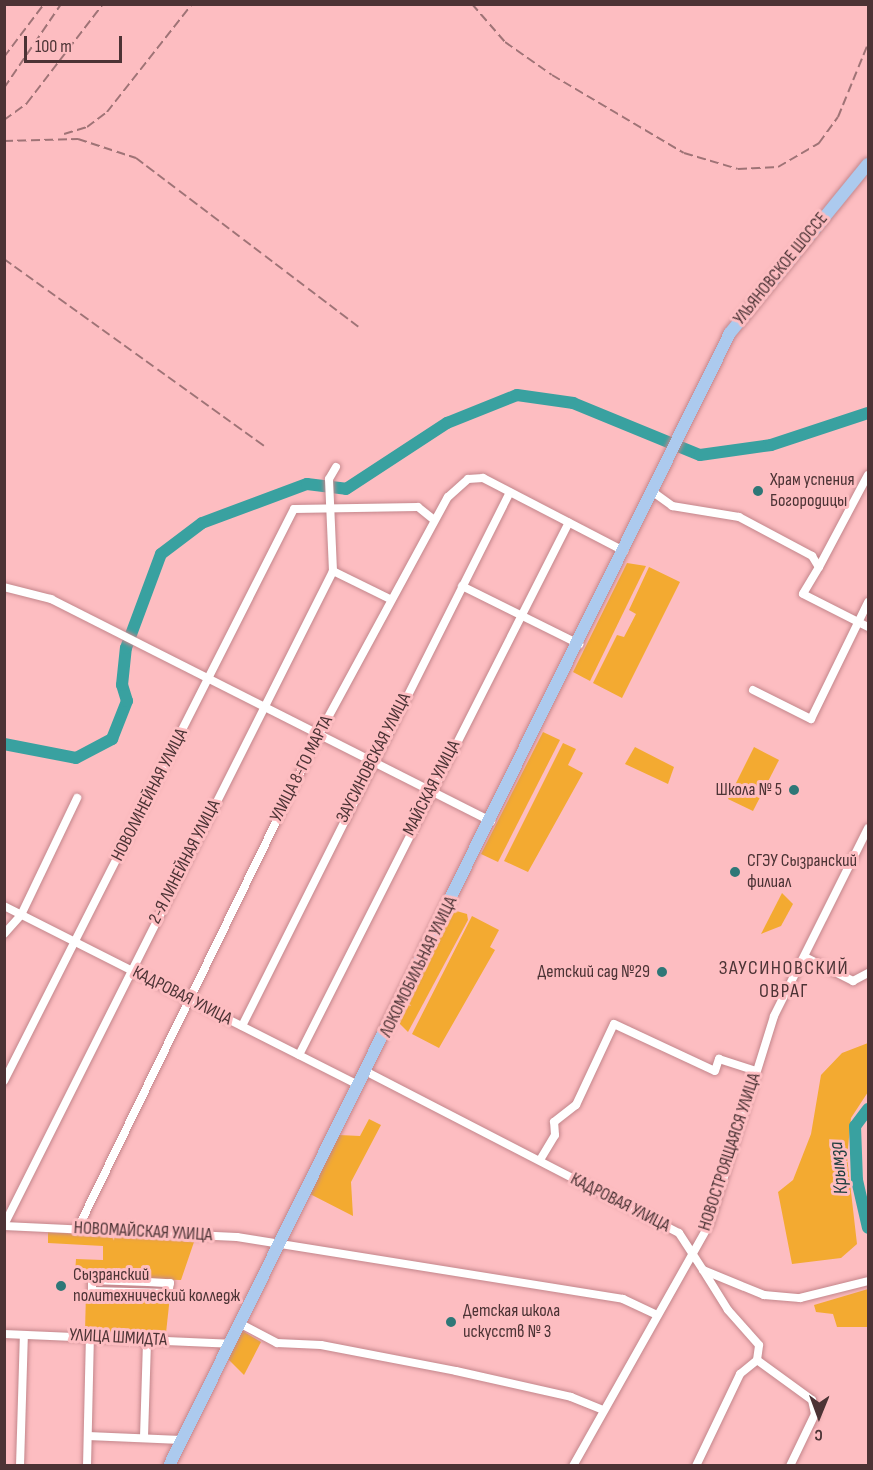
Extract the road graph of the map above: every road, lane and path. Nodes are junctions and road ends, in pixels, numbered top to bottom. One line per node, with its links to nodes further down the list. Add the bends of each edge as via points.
1 (868, 164): 3 (main road, УЛЬЯНОВСКОЕ ШОССЕ, via 742,315)
2 (336, 467): 7 (street, 2-Я ЛИНЕЙНАЯ УЛИЦА, via 330,490)
3 (666, 468): 6 (main road, ЛОКОМОБИЛЬНАЯ УЛИЦА)
4 (868, 475): 11 (street)
5 (510, 492): 8 (street, УЛИЦА 8-ГО МАРТА, via 483,478 468,479); 9 (street, УЛИЦА 8-ГО МАРТА); 13 (street, ЗАУСИНОВСКАЯ УЛИЦА)
6 (653, 492): 10 (main road, ЛОКОМОБИЛЬНАЯ УЛИЦА); 11 (street, via 672,506 739,517 812,556)
7 (334, 512): 8 (street, via 418,507); 12 (street, 2-Я ЛИНЕЙНАЯ УЛИЦА); 21 (street, НОВОЛИНЕЙНАЯ УЛИЦА, via 294,508)
8 (433, 519): 15 (street, УЛИЦА 8-ГО МАРТА)
9 (569, 522): 10 (street, УЛИЦА 8-ГО МАРТА); 17 (street, МАЙСКАЯ УЛИЦА)
10 (625, 551): 20 (main road, ЛОКОМОБИЛЬНАЯ УЛИЦА)
11 (819, 567): 18 (street, via 803,594)
12 (333, 571): 15 (street); 23 (street, 2-Я ЛИНЕЙНАЯ УЛИЦА)
13 (462, 586): 17 (street); 25 (street, ЗАУСИНОВСКАЯ УЛИЦА)
14 (4, 587): 21 (street, via 51,599)
15 (390, 599): 24 (street, УЛИЦА 8-ГО МАРТА)
16 (868, 602): 18 (street)
17 (520, 616): 20 (street); 26 (street, МАЙСКАЯ УЛИЦА)
18 (859, 622): 19 (street); 22 (street, via 811,719)
19 (868, 627)
20 (579, 644): 28 (main road, ЛОКОМОБИЛЬНАЯ УЛИЦА)
21 (206, 681): 23 (street); 33 (street, НОВОЛИНЕЙНАЯ УЛИЦА)
22 (753, 690)
23 (263, 709): 24 (street); 35 (street, 2-Я ЛИНЕЙНАЯ УЛИЦА)
24 (318, 736): 25 (street); 37 (street, УЛИЦА 8-ГО МАРТА)
25 (371, 762): 26 (street); 38 (street, ЗАУСИНОВСКАЯ УЛИЦА)
26 (430, 791): 28 (street); 39 (street, МАЙСКАЯ УЛИЦА)
27 (77, 798): 31 (street)
28 (491, 821): 41 (main road, ЛОКОМОБИЛЬНАЯ УЛИЦА)
29 (868, 828): 34 (street, НОВОСТРОЯЩАЯСЯ УЛИЦА)
30 (4, 906): 31 (street, КАДРОВАЯ УЛИЦА)
31 (21, 915): 32 (street); 33 (street, КАДРОВАЯ УЛИЦА)
32 (4, 934)
33 (76, 942): 35 (street, КАДРОВАЯ УЛИЦА); 42 (street, НОВОЛИНЕЙНАЯ УЛИЦА)
34 (805, 957): 36 (street, via 853,981); 40 (street, НОВОСТРОЯЩАЯСЯ УЛИЦА, via 774,1016)
35 (130, 969): 37 (street, КАДРОВАЯ УЛИЦА); 45 (street, 2-Я ЛИНЕЙНАЯ УЛИЦА)
36 (868, 973)
37 (186, 999): 38 (street, КАДРОВАЯ УЛИЦА); 46 (street, УЛИЦА 8-ГО МАРТА)
38 (242, 1026): 39 (street, КАДРОВАЯ УЛИЦА)
39 (299, 1055): 43 (street, КАДРОВАЯ УЛИЦА)
40 (756, 1071): 44 (street, via 719,1059 715,1071 614,1024 576,1105 554,1122 555,1135); 48 (street, НОВОСТРОЯЩАЯСЯ УЛИЦА, via 709,1225)
41 (367, 1072): 43 (main road, ЛОКОМОБИЛЬНАЯ УЛИЦА); 44 (street, КАДРОВАЯ УЛИЦА)
42 (4, 1081)
43 (360, 1086): 47 (main road, ЛОКОМОБИЛЬНАЯ УЛИЦА)
44 (540, 1160): 48 (street, КАДРОВАЯ УЛИЦА, via 686,1238)
45 (4, 1225): 46 (street, НОВОМАЙСКАЯ УЛИЦА)
46 (78, 1228): 47 (street, НОВОМАЙСКАЯ УЛИЦА)
47 (282, 1243): 53 (street, НОВОМАЙСКАЯ УЛИЦА, via 623,1299); 54 (main road, ЛОКОМОБИЛЬНАЯ УЛИЦА)
48 (691, 1257): 49 (street, КАДРОВАЯ УЛИЦА); 53 (street, НОВОСТРОЯЩАЯСЯ УЛИЦА)
49 (703, 1270): 50 (street, КАДРОВАЯ УЛИЦА, via 764,1295 800,1298); 60 (street, via 728,1310 759,1345)
50 (868, 1281)
51 (148, 1282): 52 (street); 52 (street, via 170,1282 168,1293); 52 (street, via 92,1280 92,1291)
52 (148, 1292)
53 (655, 1314): 61 (street, НОВОСТРОЯЩАЯСЯ УЛИЦА)
54 (241, 1324): 59 (main road, ЛОКОМОБИЛЬНАЯ УЛИЦА); 61 (street, via 277,1343 321,1345 446,1369 572,1397)
55 (4, 1334): 56 (street, УЛИЦА ШМИДТА)
56 (24, 1335): 57 (street, УЛИЦА ШМИДТА); 65 (street)
57 (90, 1336): 58 (street, УЛИЦА ШМИДТА); 62 (street)
58 (147, 1339): 59 (street, УЛИЦА ШМИДТА); 63 (street)
59 (231, 1344): 64 (main road, ЛОКОМОБИЛЬНАЯ УЛИЦА)
60 (757, 1360): 69 (street, via 740,1374); 70 (street, via 812,1400 815,1414)
61 (603, 1410): 68 (street, НОВОСТРОЯЩАЯСЯ УЛИЦА)
62 (88, 1436): 63 (street); 66 (street)
63 (144, 1437): 64 (street)
64 (181, 1440): 67 (main road, ЛОКОМОБИЛЬНАЯ УЛИЦА)
65 (20, 1466)
66 (87, 1466)
67 (169, 1466)
68 (573, 1466)
69 (696, 1466)
70 (790, 1466)

